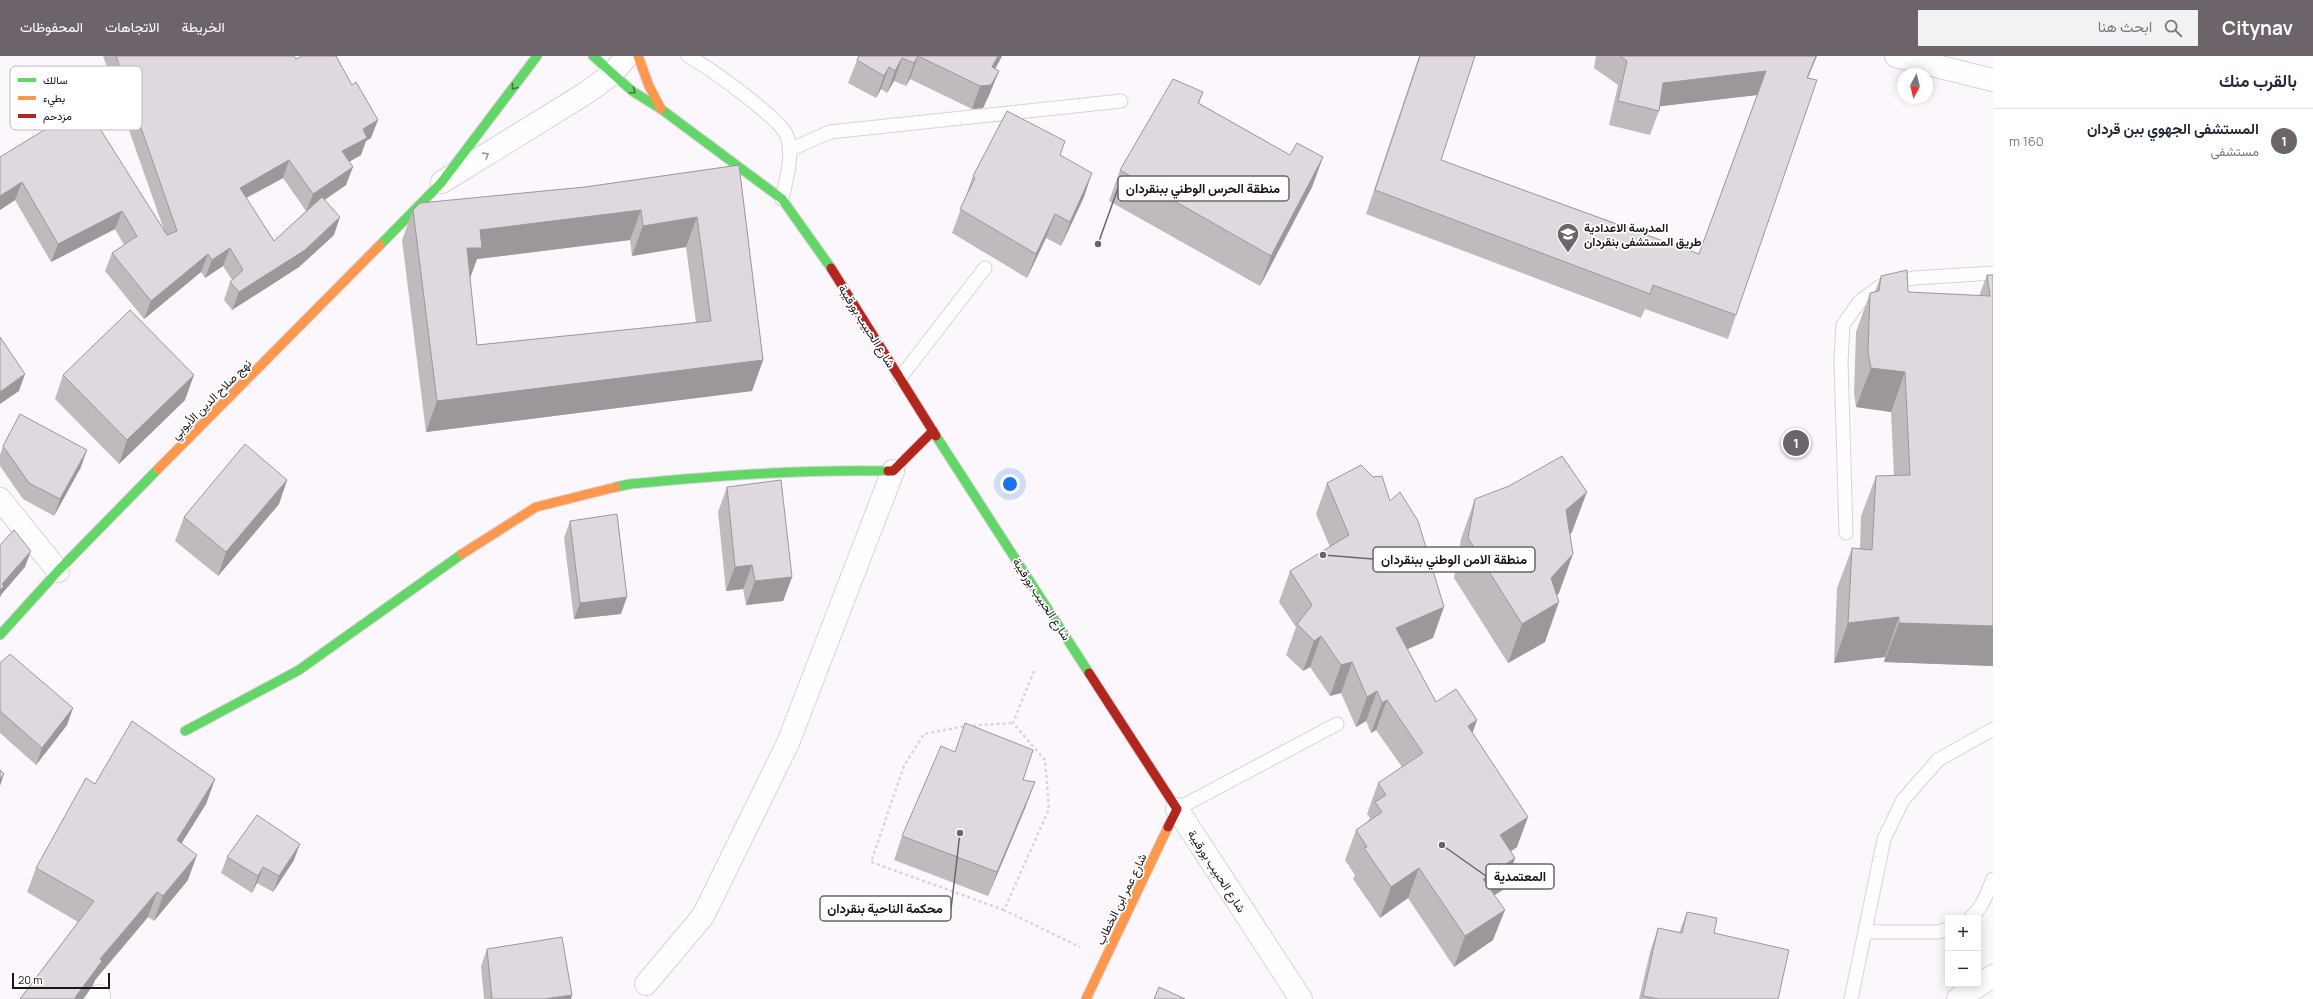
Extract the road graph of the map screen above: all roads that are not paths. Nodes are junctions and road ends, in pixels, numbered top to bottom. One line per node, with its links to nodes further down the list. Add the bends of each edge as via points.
1 (537, 56): 12 (street, نهج صلاح الدين الأيوبي, one-way to 12)
2 (593, 56): 7 (street, شارع الحبيب بورقيبة)
3 (627, 56): 7 (street)
4 (638, 56): 10 (street, شارع الحبيب بورقيبة)
5 (688, 56): 11 (lane, via 778,122 787,136)
6 (1896, 56): 8 (street)
7 (612, 74): 10 (street, شارع الحبيب بورقيبة, one-way to 10, via 632,91); 12 (street, one-way to 7)
8 (1993, 80)
9 (1121, 101): 11 (lane, via 830,132)
10 (661, 109): 13 (street, شارع الحبيب بورقيبة)
11 (789, 150): 13 (lane, via 788,173)
12 (441, 183): 21 (street, نهج صلاح الدين الأيوبي)
13 (782, 200): 16 (street, شارع الحبيب بورقيبة, via 826,261)
14 (985, 268): 16 (lane)
15 (1993, 273): 20 (lane, via 1914,278 1881,286 1860,301 1843,325 1841,361)
16 (900, 378): 17 (street, شارع الحبيب بورقيبة)
17 (933, 431): 18 (street); 26 (street, شارع الحبيب بورقيبة)
18 (893, 471): 25 (street, via 842,470 757,474 630,484 536,507 438,569 299,670); 32 (street, via 788,743 703,916)
19 (0, 499): 21 (street)
20 (1846, 533)
21 (58, 571): 22 (street, نهج صلاح الدين الأيوبي)
22 (0, 635)
23 (1336, 724): 26 (lane)
24 (1993, 729): 30 (lane, via 1938,760 1903,800 1884,839)
25 (185, 732)
26 (1177, 810): 33 (street, شارع عمر ابن الخطاب); 34 (street, شارع الحبيب بورقيبة)
27 (1993, 879): 28 (lane)
28 (1974, 915)
29 (1945, 930): 30 (lane)
30 (1865, 932): 35 (lane)
31 (1993, 976): 36 (street)
32 (646, 984)
33 (1086, 999)
34 (1301, 999)
35 (1851, 999)
36 (1958, 999)

